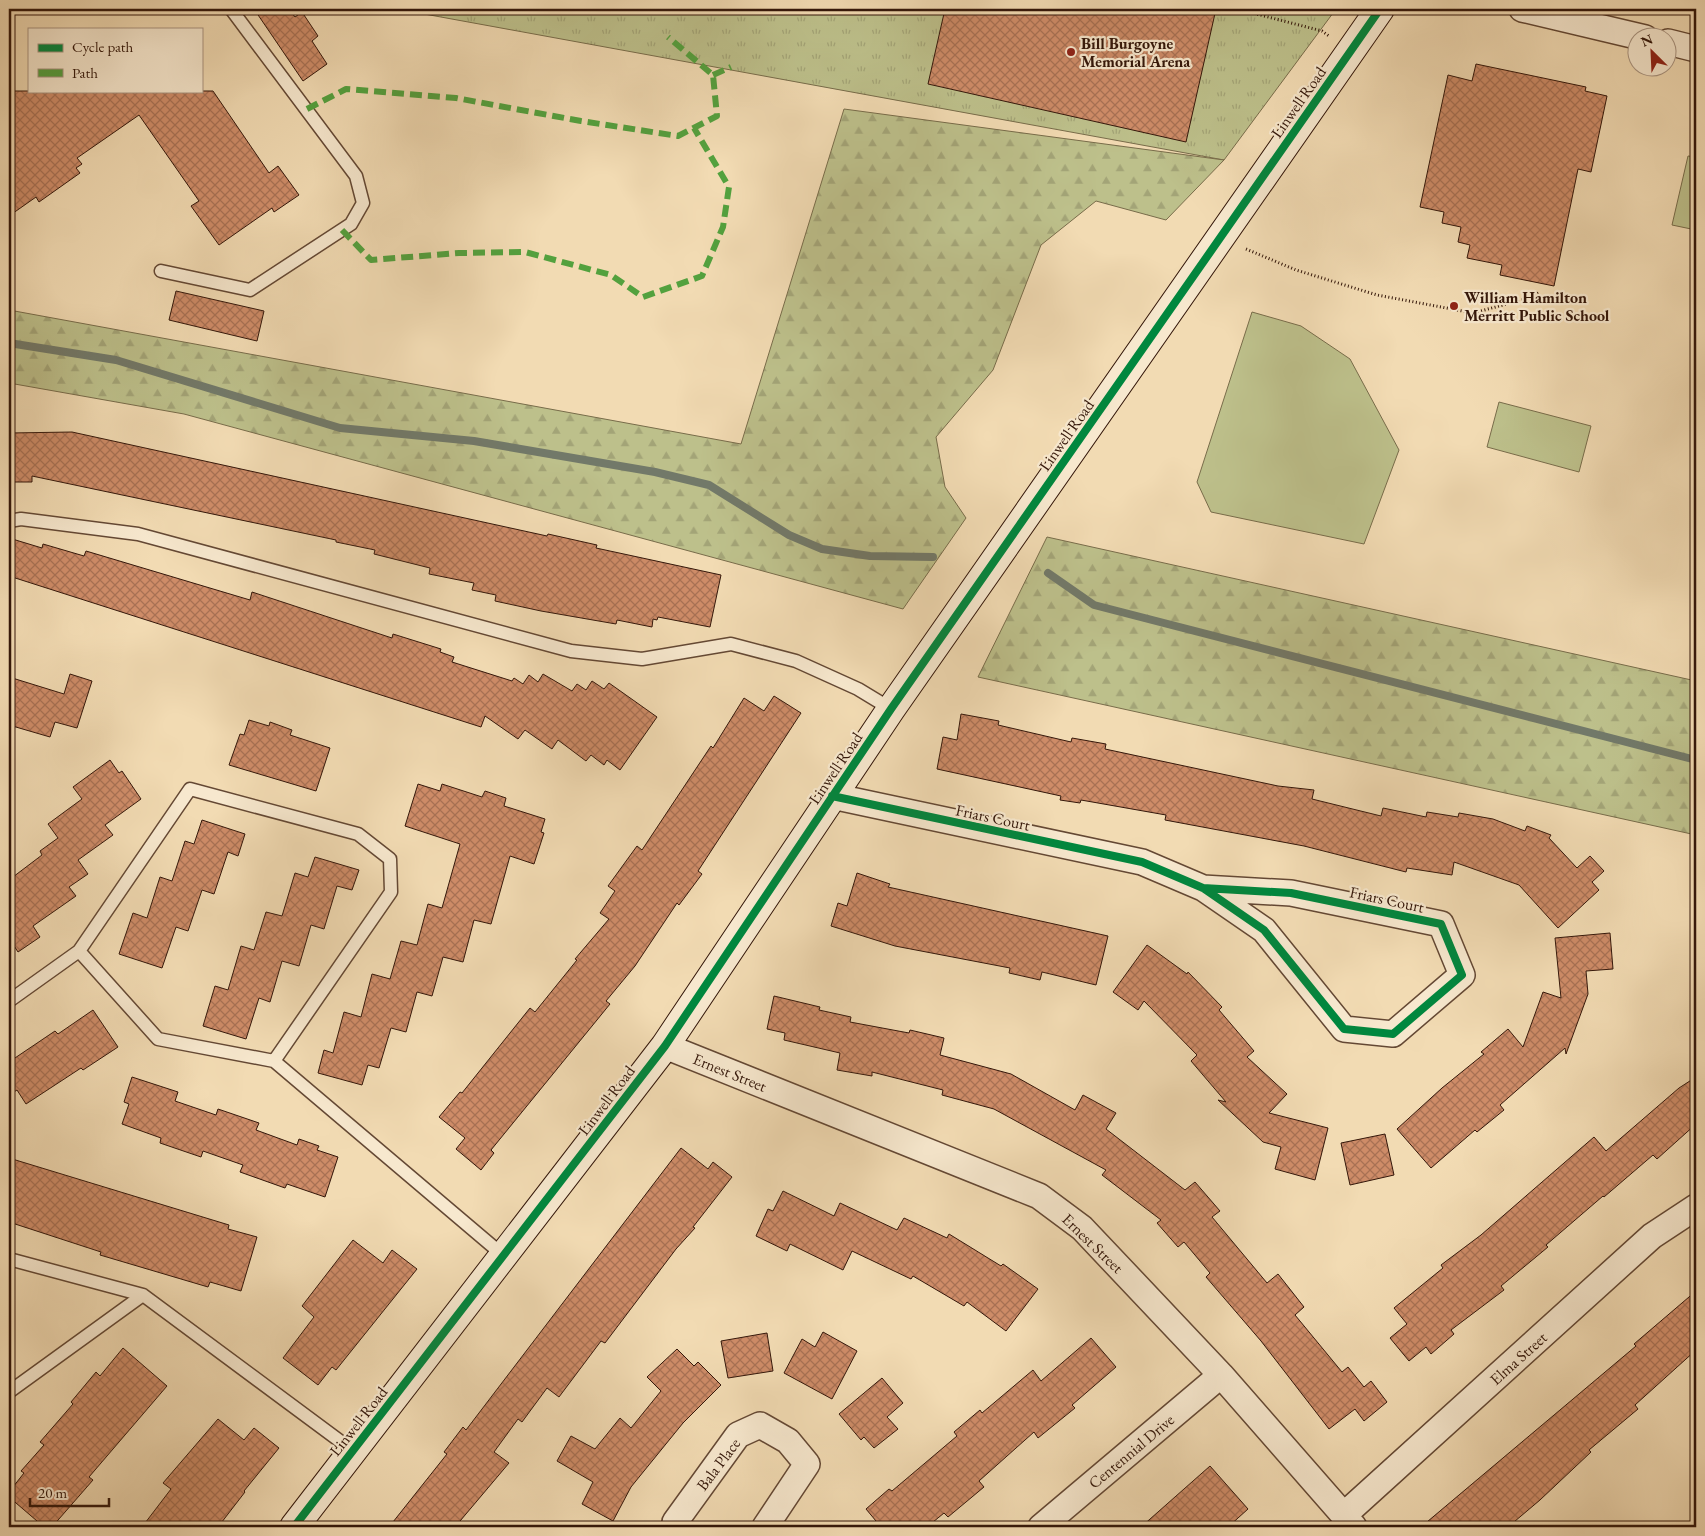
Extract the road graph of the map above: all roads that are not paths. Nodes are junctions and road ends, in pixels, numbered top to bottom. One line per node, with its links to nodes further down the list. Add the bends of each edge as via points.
1 (231, 9): 7 (lane, via 356,176 363,203 351,224 250,290)
2 (1522, 9): 4 (street)
3 (1377, 10): 9 (main road, Linwell Road)
4 (1628, 34)
5 (1678, 44): 6 (street)
6 (1696, 49)
7 (161, 270)
8 (9, 521): 9 (lane, via 21,519 138,534 571,651 642,659 731,644 796,661 858,689)
9 (891, 709): 10 (main road, Linwell Road)
10 (832, 796): 11 (street, Friars Court, via 1142,862); 14 (main road, Linwell Road)
11 (1203, 888): 11 (street, Friars Court, via 1264,930 1344,1029 1393,1034 1462,975 1441,924 1291,893)
12 (79, 951): 13 (lane); 15 (lane, via 158,1040); 15 (lane, via 190,789 358,834 390,859 391,892)
13 (9, 1001)
14 (664, 1046): 17 (main road, Linwell Road); 20 (street, Ernest Street, via 1039,1196 1082,1228)
15 (274, 1061): 17 (lane)
16 (1696, 1206): 23 (street, Elma Street, via 1652,1236)
17 (504, 1256): 22 (main road, Linwell Road)
18 (9, 1259): 19 (lane)
19 (143, 1295): 21 (lane); 22 (lane)
20 (1221, 1375): 23 (street, Ernest Street); 27 (street, Centennial Drive)
21 (9, 1392)
22 (352, 1450): 24 (main road, Linwell Road)
23 (1349, 1521)
24 (294, 1527)
25 (675, 1527): 26 (street, Bala Place, via 675,1522 738,1435 760,1425 788,1441 807,1464)
26 (765, 1527)
27 (1041, 1527)

